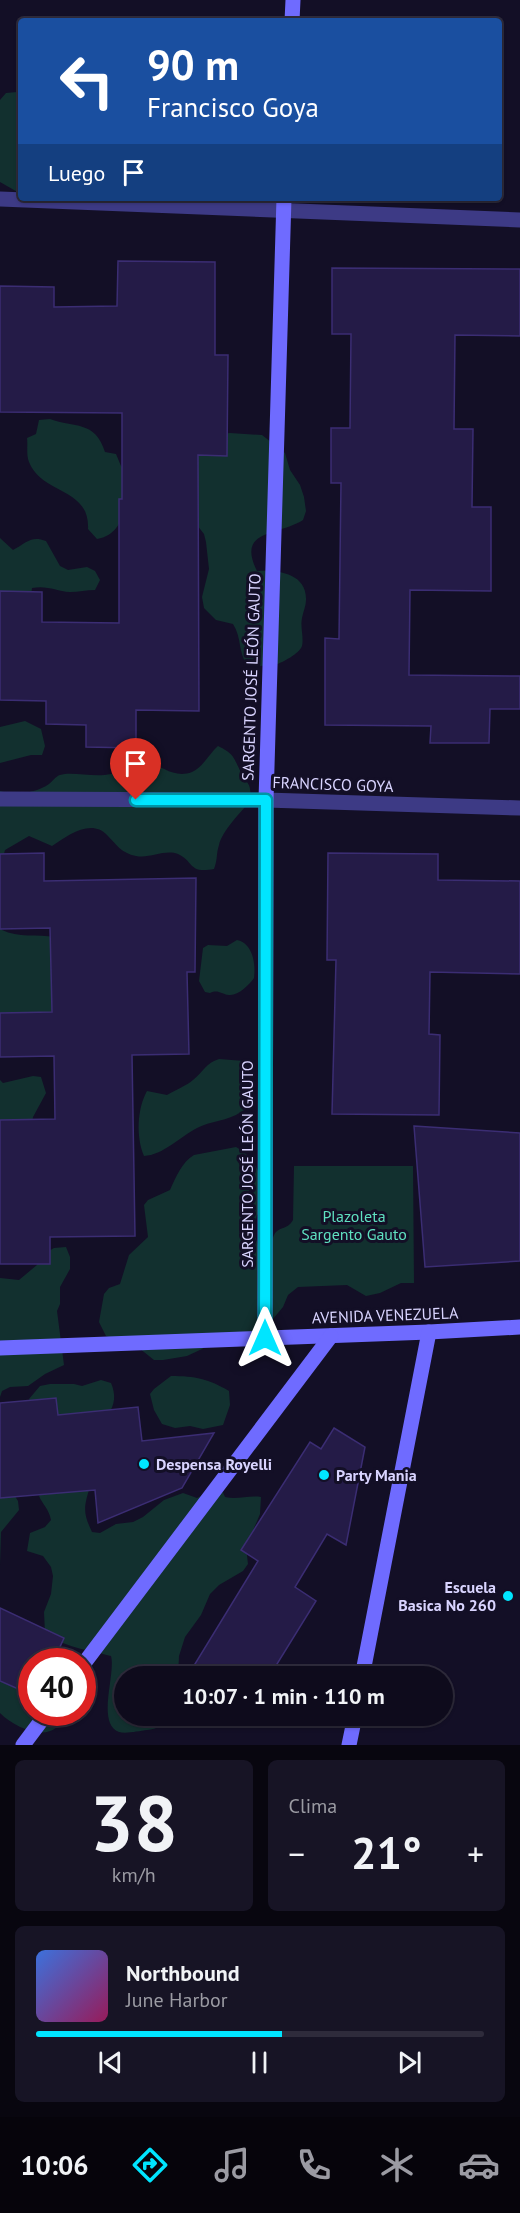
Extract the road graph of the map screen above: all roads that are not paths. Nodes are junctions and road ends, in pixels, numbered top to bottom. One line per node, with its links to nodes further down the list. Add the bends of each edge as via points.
1 (293, 0): 2 (street)
2 (292, 18)
3 (0, 199): 4 (street)
4 (18, 199)
5 (142, 201): 6 (street)
6 (284, 203): 7 (street); 9 (street, SARGENTO JOSÉ LEÓN GAUTO)
7 (520, 220)
8 (0, 799): 9 (street, FRANCISCO GOYA)
9 (266, 800): 10 (street, FRANCISCO GOYA); 14 (street, SARGENTO JOSÉ LEÓN GAUTO)
10 (520, 808)
11 (520, 1327): 12 (street, AVENIDA VENEZUELA)
12 (429, 1332): 13 (street, AVENIDA VENEZUELA); 17 (street)
13 (331, 1336): 14 (street, AVENIDA VENEZUELA); 16 (street)
14 (265, 1338): 15 (street, AVENIDA VENEZUELA)
15 (0, 1348)
16 (96, 1648)
17 (364, 1666)
18 (37, 1726): 20 (street)
19 (353, 1726): 21 (street)
20 (23, 1745)
21 (349, 1745)

